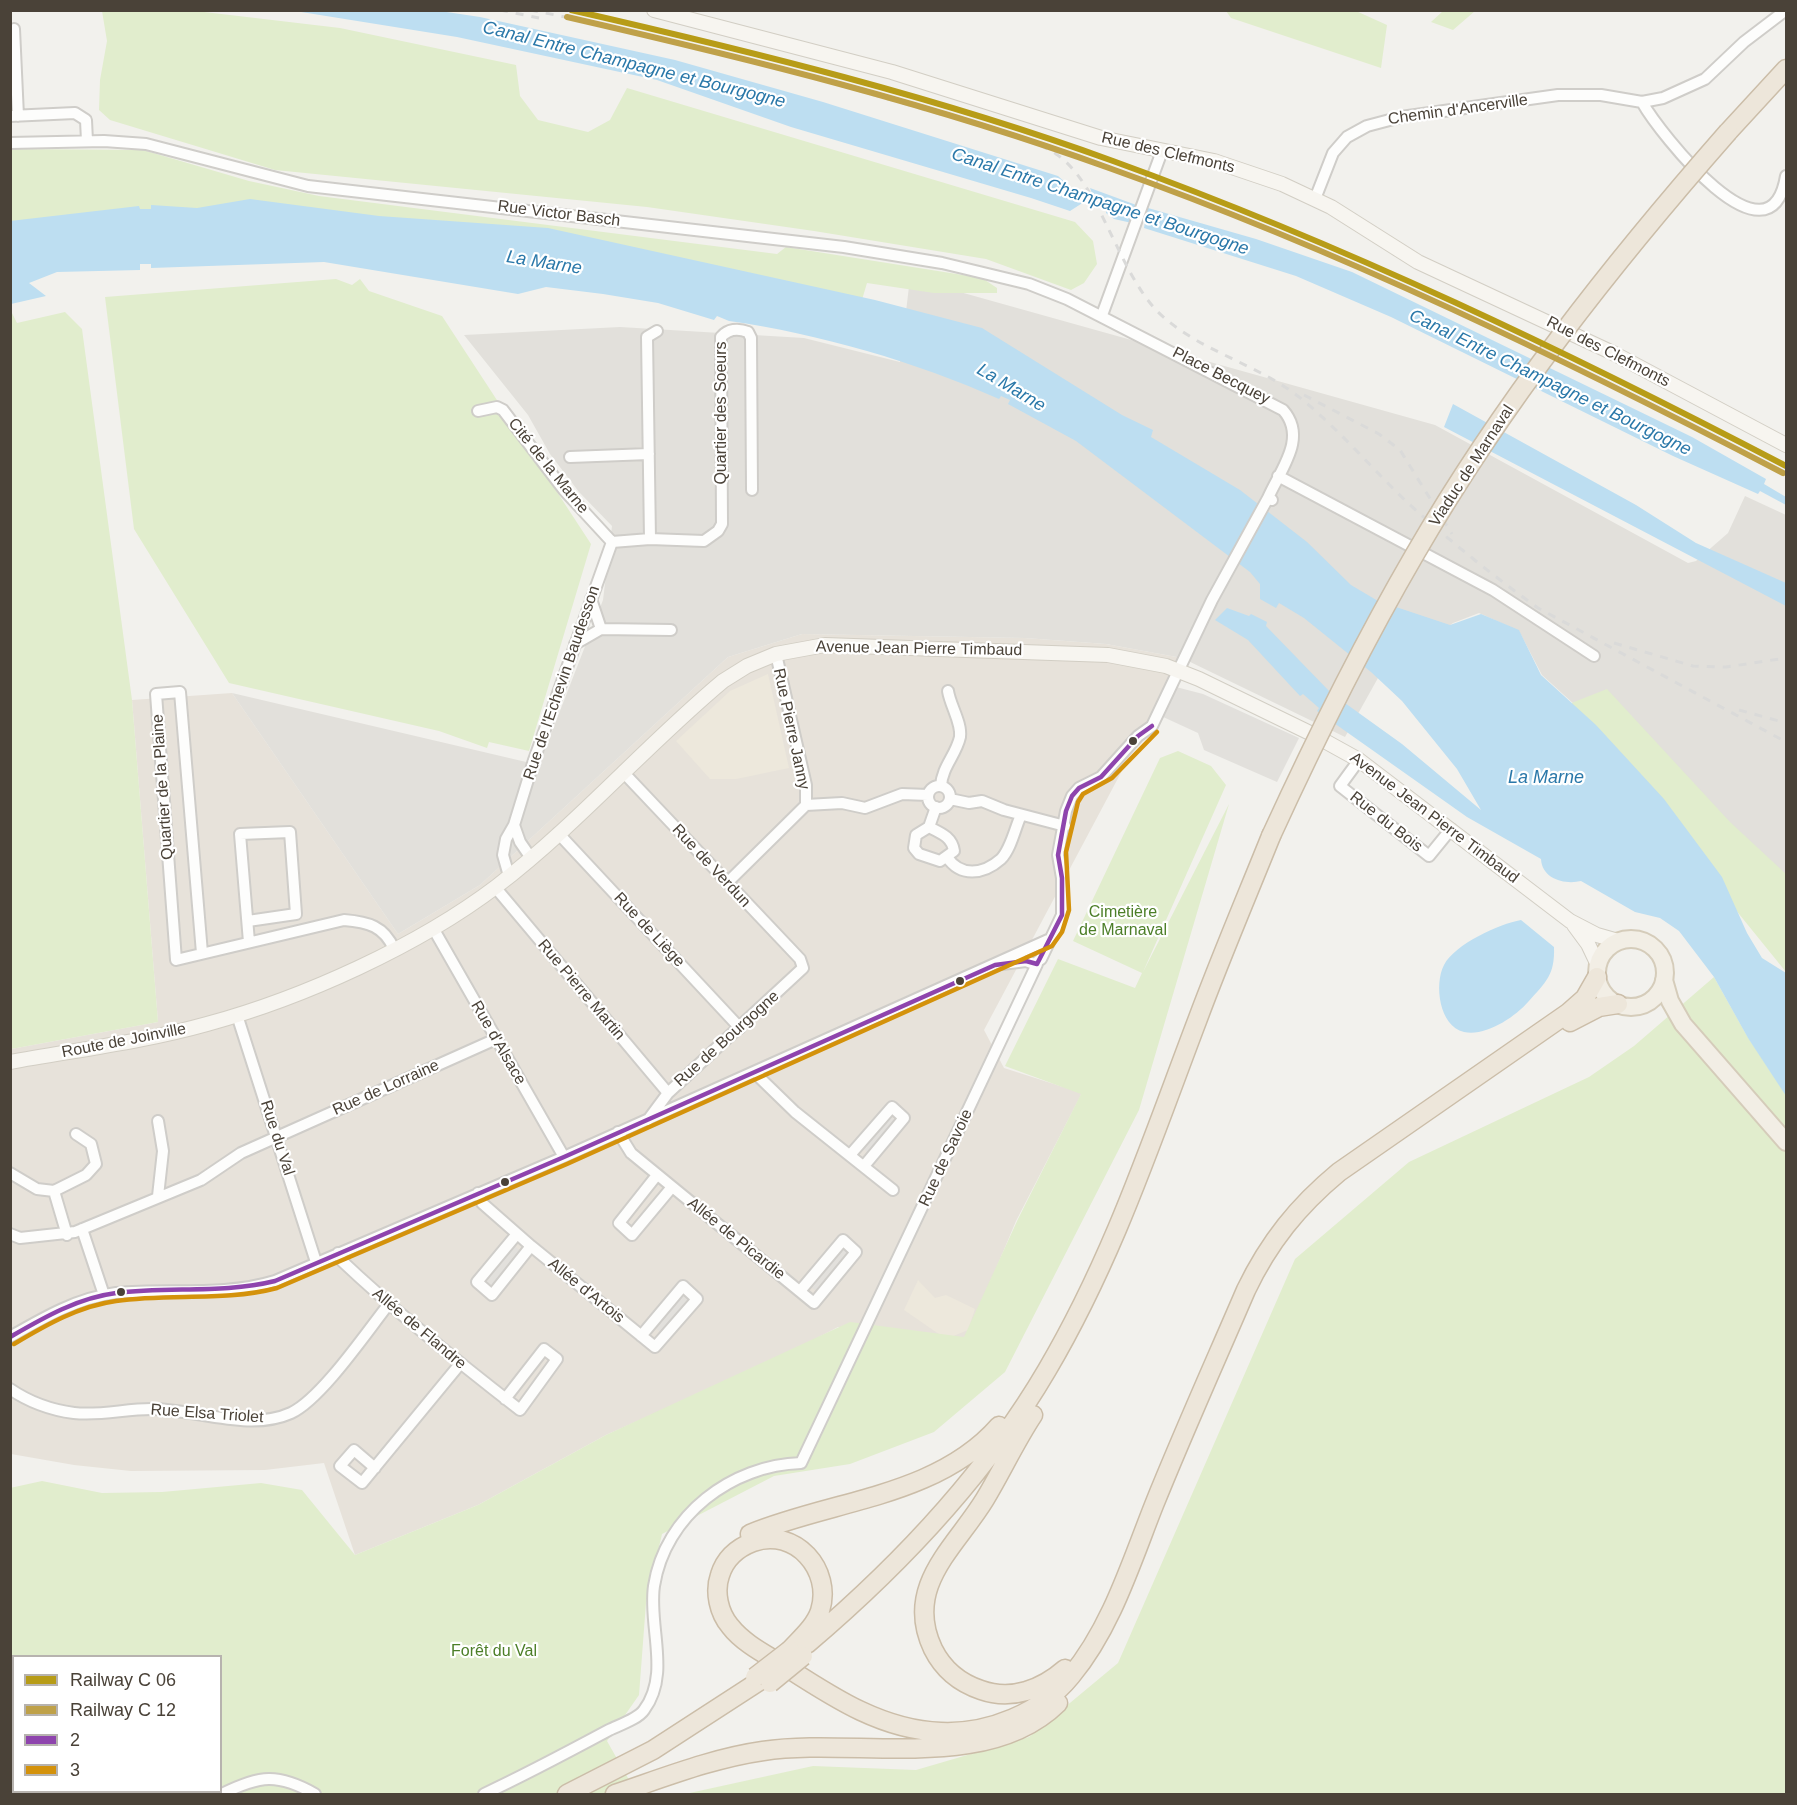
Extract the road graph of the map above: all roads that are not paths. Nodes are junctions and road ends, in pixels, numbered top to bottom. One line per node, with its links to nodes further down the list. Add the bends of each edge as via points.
1 (654, 10): 9 (main road, Rue des Clefmonts, via 881,69 1101,138)
2 (1786, 10): 5 (street, via 1705,79 1663,98)
3 (14, 29): 6 (street)
4 (1786, 69): 94 (highway, Viaduc de Marnaval, bridge, via 1592,295 1498,423 1415,553 1354,663 1271,836 1220,966 1205,1022 1148,1181)
5 (1642, 102): 10 (street, via 1655,125 1682,155 1744,208 1757,211 1769,206 1780,197); 11 (street, Chemin d'Ancerville, via 1601,95 1558,95 1374,123 1354,132 1337,147)
6 (14, 116): 7 (street, via 81,115 86,120)
7 (87, 141): 8 (street, Rue Victor Basch); 12 (street, Rue Victor Basch, via 146,144 330,189 899,255 1029,284)
8 (10, 143)
9 (1162, 151): 11 (main road, Rue des Clefmonts, via 1229,166); 12 (street)
10 (1786, 176)
11 (1315, 199): 15 (main road, Rue des Clefmonts, via 1418,262 1613,353)
12 (1102, 315): 18 (street, Place Becquey, via 1283,410 1293,423 1295,434)
13 (657, 331): 16 (street, via 647,337)
14 (478, 411): 21 (street, Cité de la Marne, via 497,407 503,410 564,490)
15 (1782, 443)
16 (649, 454): 17 (street); 20 (street)
17 (570, 457)
18 (1278, 476): 27 (street, via 1493,590); 28 (street, Place Becquey, via 1270,499 1229,568)
19 (752, 490): 20 (street, Quartier des Soeurs, via 752,338 748,332 734,330 721,337 722,525 704,541)
20 (650, 539): 21 (street, Quartier des Soeurs)
21 (612, 542): 22 (street, Rue de l'Echevin Baudesson)
22 (591, 599): 23 (street); 25 (street, Rue de l'Echevin Baudesson)
23 (601, 629): 24 (street); 25 (street)
24 (671, 630)
25 (575, 644): 38 (street, Rue de l'Echevin Baudesson)
26 (776, 654): 28 (main road, Avenue Jean Pierre Timbaud, via 845,644 1090,654 1144,661); 31 (main road, Avenue Jean Pierre Timbaud, via 723,681); 35 (street, Rue Pierre Janny, via 806,785)
27 (1594, 656)
28 (1178, 671): 30 (main road, Avenue Jean Pierre Timbaud); 39 (street, Rue de Savoie, via 1152,726 1101,777 1072,796)
29 (948, 691): 32 (street, via 960,736 942,772)
30 (1359, 760): 41 (main road, Avenue Jean Pierre Timbaud); 41 (street, Rue du Bois, via 1340,786 1429,856)
31 (623, 772): 42 (main road, Avenue Jean Pierre Timbaud); 46 (street, Rue de Verdun)
32 (941, 786): 33 (street, via 931,789); 34 (street, via 947,789)
33 (928, 795): 35 (street, Rue Pierre Janny, via 902,794 865,808 842,803); 36 (street)
34 (950, 799): 36 (street, via 943,807); 37 (street, via 982,801)
35 (806, 805): 46 (street, Rue Pierre Janny)
36 (936, 807): 40 (street)
37 (1021, 815): 39 (street); 43 (street, via 1001,859 972,872 962,872)
38 (514, 825): 44 (street); 45 (street, Rue de l'Echevin Baudesson, via 504,847)
39 (1065, 826): 55 (street, Rue de Savoie, via 1058,855 1062,915 1048,940)
40 (929, 827): 43 (street, via 953,843 954,851); 43 (street, via 916,835 914,848 931,859 940,861)
41 (1451, 829): 49 (main road, Avenue Jean Pierre Timbaud)
42 (558, 833): 44 (main road, Avenue Jean Pierre Timbaud); 63 (street, Rue de Liège)
43 (947, 857)
44 (531, 858): 45 (main road, Avenue Jean Pierre Timbaud)
45 (509, 876): 47 (main road, Avenue Jean Pierre Timbaud)
46 (727, 883): 56 (street, Rue de Verdun)
47 (495, 887): 50 (main road, Avenue Jean Pierre Timbaud); 67 (street, Rue Pierre Martin)
48 (248, 921): 48 (street, via 296,914 290,832 240,834); 52 (street)
49 (1570, 921): 51 (main road); 57 (main road, via 1588,944)
50 (433, 928): 53 (main road, Avenue Jean Pierre Timbaud); 64 (street, Rue d'Alsace)
51 (1618, 941): 57 (main road, via 1605,951); 58 (main road, via 1635,939 1650,944 1661,956)
52 (249, 942): 53 (street, via 344,920 379,928); 54 (street)
53 (394, 949): 61 (main road, Avenue Jean Pierre Timbaud)
54 (202, 953): 54 (street, Quartier de la Plaine, via 180,692 156,694 176,960)
55 (1032, 957): 66 (street, via 996,965); 107 (street, Rue de Savoie, via 1030,981 801,1463 778,1464 734,1478 683,1518 662,1556 654,1587 657,1682 644,1711)
56 (800, 959): 63 (street, Rue de Bourgogne, via 804,968 801,973)
57 (1597, 971): 59 (main road, via 1602,990); 101 (highway, via 1585,998 1554,1025 1339,1172 1298,1209 1269,1245 1253,1274)
58 (1664, 980): 60 (main road, via 1658,993); 62 (main road)
59 (1618, 1004): 60 (main road); 103 (highway, via 1599,1006 1576,1018 1344,1178 1292,1227 1251,1293 1128,1589 1098,1651)
60 (1639, 1005): 62 (main road, via 1661,1011)
61 (237, 1015): 65 (main road, Route de Joinville, via 176,1032); 72 (street, Rue du Val)
62 (1683, 1024): 73 (main road)
63 (740, 1028): 67 (street, Rue de Bourgogne)
64 (496, 1039): 72 (street, Rue de Lorraine); 75 (street, Rue d'Alsace)
65 (10, 1062)
66 (757, 1071): 68 (street); 74 (street, via 795,1112)
67 (668, 1093): 68 (street, Rue de Bourgogne)
68 (648, 1120): 70 (street)
69 (158, 1121): 83 (street, via 163,1151)
70 (618, 1132): 75 (street); 78 (street, Allée de Picardie, via 631,1152)
71 (76, 1134): 81 (street, via 91,1144 96,1164 87,1175)
72 (276, 1137): 83 (street, Rue de Lorraine, via 241,1153 201,1180); 90 (street, Rue du Val)
73 (1786, 1142)
74 (850, 1155): 76 (street); 76 (street, via 892,1107 904,1118)
75 (564, 1157): 82 (street)
76 (864, 1166): 80 (street)
77 (10, 1173): 81 (street, via 37,1189)
78 (657, 1174): 79 (street, Allée de Picardie); 79 (street, Allée de Picardie, via 619,1223 632,1236)
79 (672, 1187): 91 (street, Allée de Picardie)
80 (893, 1190)
81 (54, 1191): 86 (street)
82 (478, 1193): 85 (street, Allée d'Artois, via 482,1203); 89 (street)
83 (158, 1196): 84 (street, Rue de Lorraine)
84 (82, 1229): 86 (street, Rue de Lorraine); 92 (street)
85 (517, 1234): 88 (street, Allée d'Artois); 88 (street, Allée d'Artois, via 477,1282 492,1295)
86 (67, 1235): 87 (street, Rue de Lorraine)
87 (14, 1238)
88 (531, 1246): 95 (street, Allée d'Artois)
89 (338, 1253): 90 (street); 93 (street, Allée de Flandre)
90 (316, 1262): 92 (street, via 253,1287)
91 (800, 1291): 91 (street, Allée de Picardie, via 843,1240 856,1252 814,1303)
92 (104, 1296): 96 (street, via 69,1306)
93 (388, 1305): 97 (street, Allée de Flandre); 98 (street, Rue Elsa Triolet, via 308,1403 276,1418 257,1421 151,1409 74,1413 39,1405)
94 (1086, 1308): 101 (highway, via 1055,1378 1012,1445 985,1499 929,1583 924,1619 931,1643 946,1668 970,1686 1010,1694 1036,1688 1065,1669 1104,1605); 102 (highway, via 1023,1418 973,1487 875,1594); 103 (highway, via 1019,1402 970,1452 926,1478 742,1537 713,1569 710,1596 720,1626 744,1648 856,1717 915,1738 953,1740 1012,1727 1045,1710)
95 (641, 1336): 95 (street, Allée d'Artois, via 655,1347 697,1299 683,1286)
96 (10, 1337)
97 (460, 1364): 99 (street, Allée de Flandre); 100 (street)
98 (10, 1389)
99 (505, 1399): 99 (street, via 544,1349 557,1359 520,1410)
100 (375, 1468)
101 (1164, 1482): 102 (highway, via 1091,1649 1053,1694 1012,1719 953,1733 912,1729 848,1705 766,1655 731,1627 718,1599 718,1580 725,1563 755,1541 776,1539 795,1545 811,1558 820,1578 820,1610)
102 (797, 1653): 104 (highway, bridge)
103 (1081, 1676): 110 (highway, via 1053,1709 996,1739 938,1747 763,1750)
104 (762, 1680): 108 (highway, via 622,1767); 109 (highway, via 664,1753)
105 (222, 1794): 106 (street, via 269,1777 284,1779)
106 (315, 1794)
107 (484, 1794)
108 (567, 1794)
109 (588, 1794)
110 (615, 1794)

